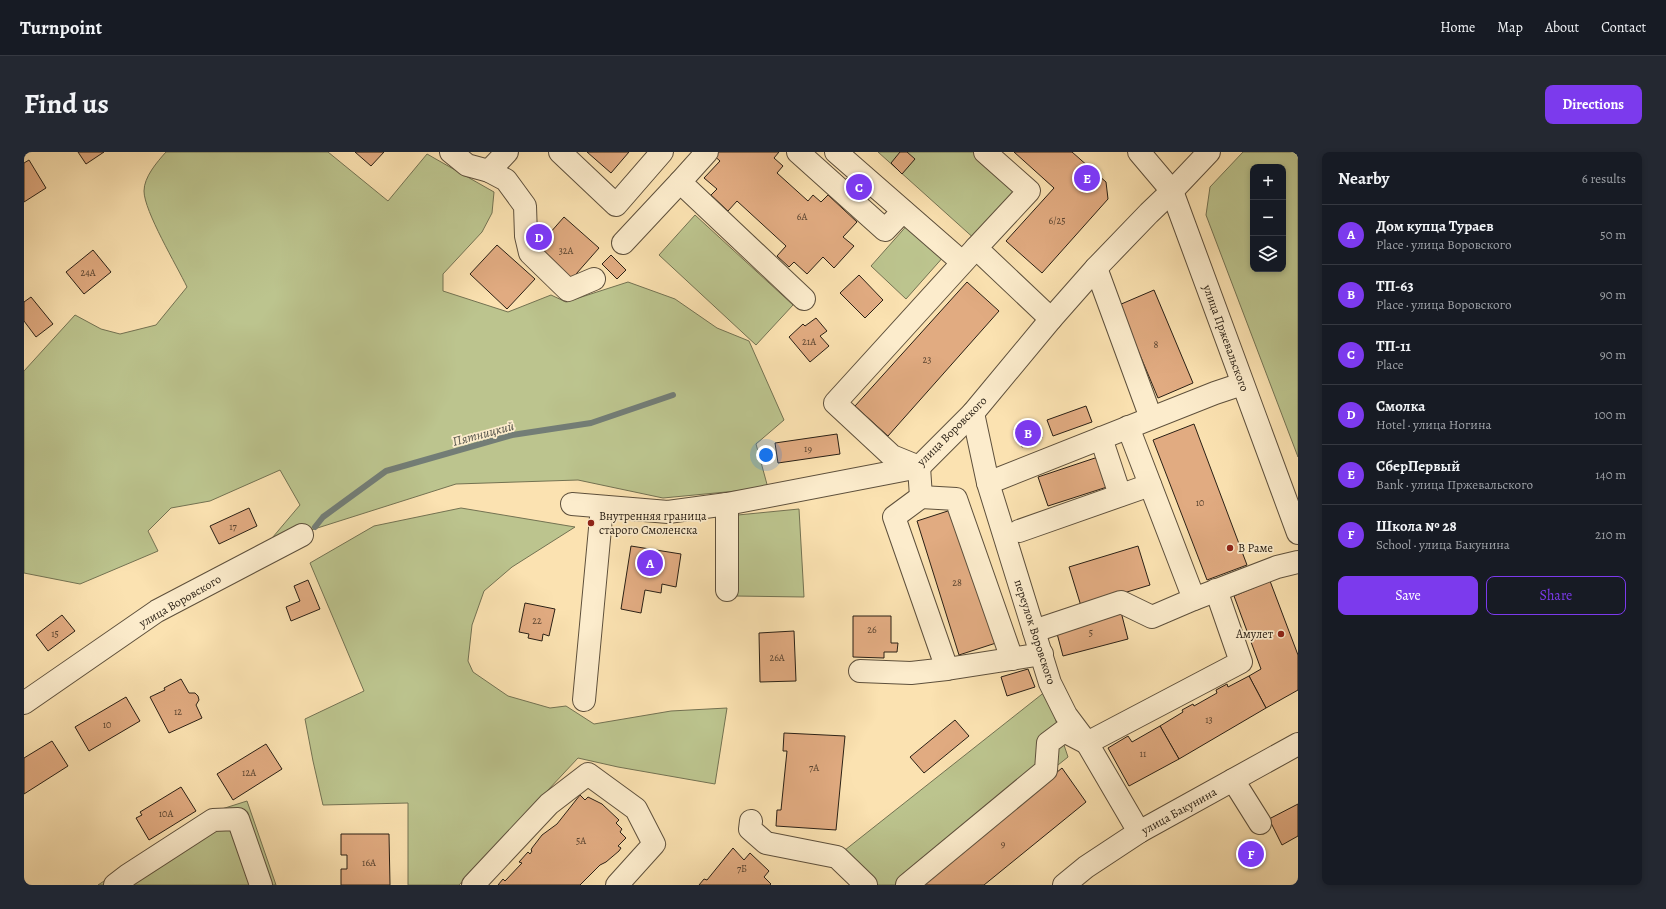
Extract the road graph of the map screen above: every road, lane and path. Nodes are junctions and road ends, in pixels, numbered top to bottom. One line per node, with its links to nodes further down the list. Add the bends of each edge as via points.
1 (451, 152): 11 (street, via 468,165)
2 (507, 152): 11 (street)
3 (560, 152): 4 (street, via 616,205)
4 (662, 152)
5 (707, 152): 12 (street)
6 (798, 152): 14 (street, via 885,230)
7 (836, 152): 14 (street)
8 (985, 152): 16 (street, via 1029,191)
9 (1139, 152): 13 (street, улица Пржевальского)
10 (1209, 152): 13 (street, улица Воровского)
11 (490, 172): 18 (street, via 506,180 526,206 526,236 530,253 568,290)
12 (680, 182): 15 (street); 19 (street)
13 (1172, 192): 17 (street, улица Воровского); 21 (street, улица Пржевальского)
14 (903, 211): 16 (street)
15 (623, 243)
16 (969, 255): 20 (street); 26 (street, via 835,403 892,456)
17 (1096, 268): 20 (street, улица Воровского); 23 (street)
18 (594, 279)
19 (804, 299)
20 (1051, 319): 22 (street, улица Воровского)
21 (1242, 384): 23 (street); 35 (street, улица Пржевальского)
22 (973, 413): 26 (street, улица Воровского); 27 (street, переулок Воровского)
23 (1151, 418): 24 (street)
24 (1128, 427): 25 (street); 28 (street)
25 (1101, 438): 27 (street); 29 (street)
26 (919, 467): 30 (street); 32 (street, улица Воровского)
27 (988, 483): 41 (street, переулок Воровского)
28 (1150, 485): 29 (street); 40 (street)
29 (1120, 495): 34 (street)
30 (921, 497): 43 (street, via 956,499); 44 (street, via 894,517)
31 (572, 504): 33 (street, улица Воровского)
32 (728, 504): 33 (street, улица Воровского, via 668,512); 38 (street)
33 (602, 507): 46 (street)
34 (1019, 531)
35 (1298, 533)
36 (302, 535): 47 (street, улица Воровского, via 157,611)
37 (1298, 562): 39 (street, via 1276,567)
38 (727, 590)
39 (1216, 590): 40 (street); 48 (street, via 1240,662)
40 (1194, 599): 41 (street, via 1152,617 1121,602)
41 (1034, 631): 42 (street, переулок Воровского)
42 (1042, 654): 43 (street); 48 (street, переулок Воровского, via 1050,683 1063,709)
43 (1012, 659): 44 (street)
44 (947, 669): 45 (street, via 911,673)
45 (860, 671)
46 (584, 700)
47 (24, 703)
48 (1087, 743): 53 (street, переулок Воровского); 59 (street, via 1064,731 1048,743 1046,770)
49 (1298, 744): 50 (street, улица Бакунина)
50 (1233, 780): 52 (street); 53 (street, улица Бакунина)
51 (751, 821): 58 (street, via 750,829 766,843 837,857)
52 (1260, 823)
53 (1139, 832): 60 (street, улица Бакунина, via 1086,867)
54 (115, 885): 55 (street, via 214,820 238,819)
55 (261, 885)
56 (473, 885): 57 (street, via 549,804 588,774 636,809 654,844)
57 (617, 885)
58 (866, 885)
59 (907, 885)
60 (1064, 885)

